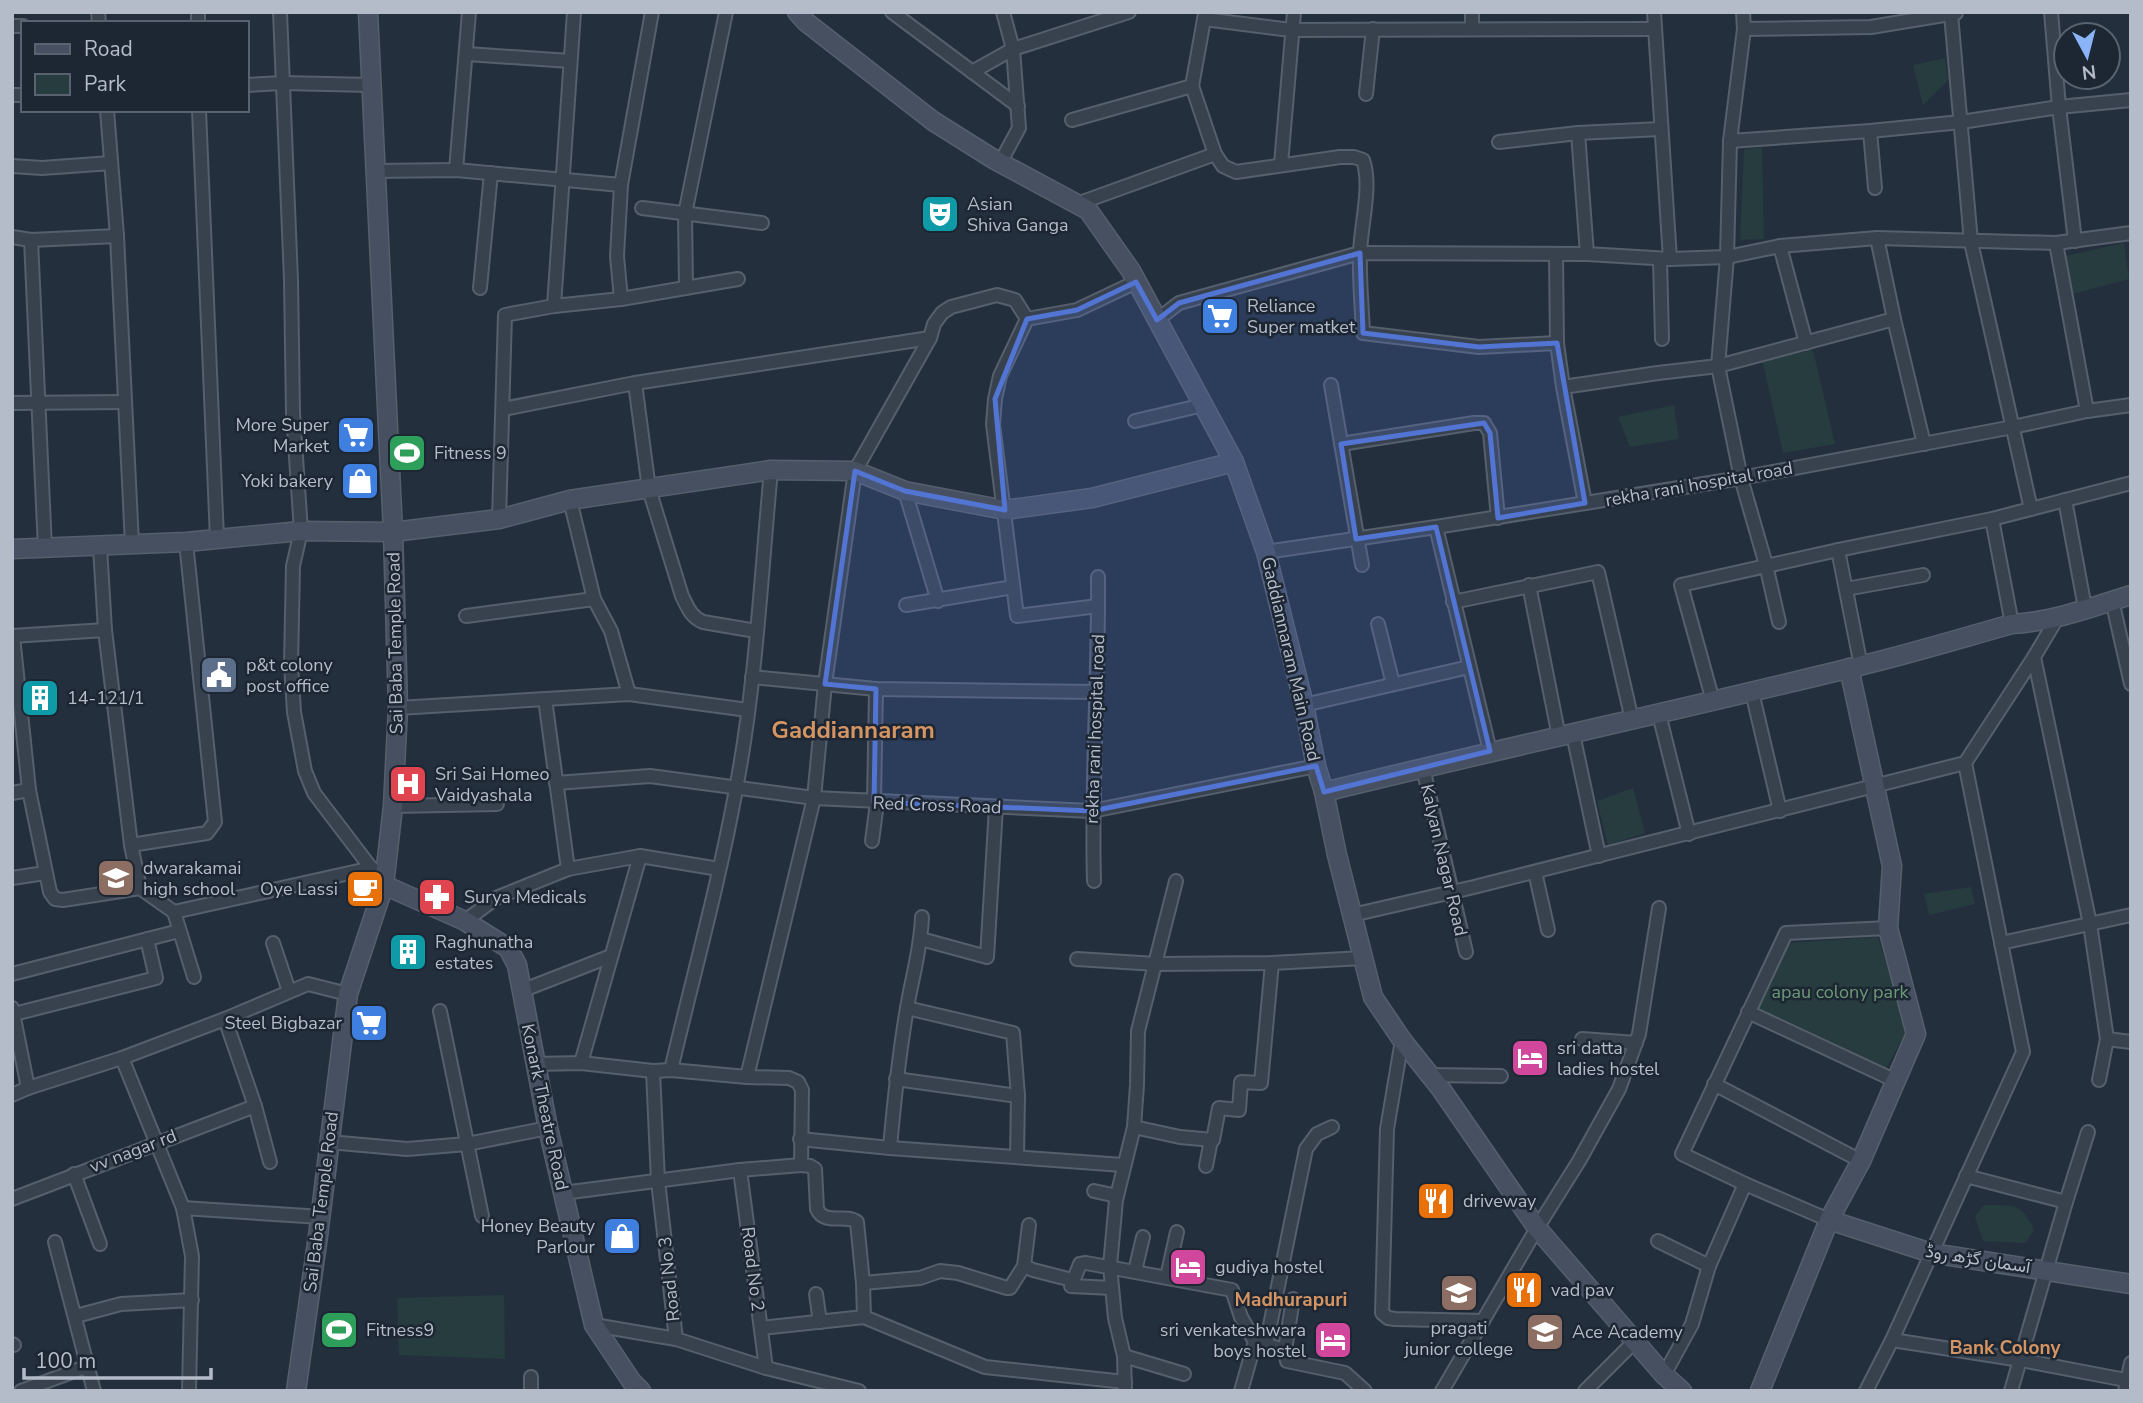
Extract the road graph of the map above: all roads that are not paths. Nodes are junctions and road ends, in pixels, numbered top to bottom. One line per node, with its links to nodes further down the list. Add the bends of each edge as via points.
1 (280, 12): 28 (street)
2 (368, 12): 30 (street, Sai Baba Temple Road)
3 (469, 12): 25 (street)
4 (574, 12): 26 (street)
5 (652, 12): 54 (street)
6 (726, 12): 58 (street)
7 (797, 12): 47 (street, Gaddiannaram Main Road, via 933,121)
8 (892, 12): 27 (street)
9 (1003, 12): 24 (street)
10 (1129, 12): 18 (street)
11 (1294, 12): 23 (street)
12 (1472, 12): 19 (street)
13 (1654, 12): 21 (street)
14 (1743, 12): 22 (street)
15 (2051, 12): 35 (street)
16 (1954, 13): 22 (street, via 1871,27); 39 (street)
17 (1205, 16): 23 (street); 31 (street)
18 (1094, 18): 24 (street)
19 (1472, 28): 20 (street); 21 (street)
20 (1373, 29): 23 (street); 32 (street)
21 (1654, 29): 40 (street)
22 (1744, 29): 43 (street)
23 (1291, 30): 48 (street)
24 (1013, 48): 27 (street); 34 (street)
25 (467, 54): 26 (street); 50 (street)
26 (570, 61): 53 (street)
27 (972, 72): 34 (street)
28 (283, 83): 29 (street); 30 (street); 118 (street, via 293,412)
29 (248, 85)
30 (371, 85): 51 (street, Sai Baba Temple Road)
31 (1192, 86): 38 (street); 45 (street)
32 (1366, 94)
33 (2131, 100): 35 (street)
34 (1018, 106): 47 (street, via 1019,128)
35 (2059, 107): 39 (street); 65 (street)
36 (107, 112): 46 (street)
37 (199, 112): 120 (street)
38 (1072, 120)
39 (1961, 122): 41 (street); 66 (street)
40 (1660, 129): 42 (street); 73 (street)
41 (1870, 131): 43 (street); 55 (street)
42 (1578, 133): 44 (street); 71 (street)
43 (1730, 141): 72 (street)
44 (1499, 142)
45 (1215, 154): 48 (street, via 1223,166 1236,172); 56 (street)
46 (111, 163): 49 (street); 61 (street)
47 (1000, 163): 56 (street, Gaddiannaram Main Road)
48 (1281, 164): 69 (street, via 1340,157 1363,160)
49 (12, 166)
50 (456, 170): 51 (street); 52 (street)
51 (375, 172): 119 (street, Sai Baba Temple Road)
52 (491, 173): 53 (street); 77 (street)
53 (563, 180): 54 (street); 79 (street)
54 (621, 185): 78 (street, via 617,257)
55 (1875, 188)
56 (1077, 204): 75 (street, Gaddiannaram Main Road, via 1088,210)
57 (642, 208): 58 (street)
58 (685, 214): 59 (street); 76 (street)
59 (762, 223)
60 (2131, 233): 65 (street)
61 (117, 236): 64 (street); 93 (street)
62 (12, 237): 64 (street)
63 (1877, 238): 66 (street); 68 (street); 81 (street)
64 (31, 240): 91 (street)
65 (2075, 241): 67 (street)
66 (1971, 242): 67 (street); 99 (street)
67 (2056, 243): 97 (street)
68 (1780, 246): 72 (street); 86 (street)
69 (1360, 253): 70 (street); 82 (street, via 1179,303); 85 (street, via 1363,333 1479,347)
70 (1556, 254): 71 (street); 85 (street)
71 (1587, 254): 73 (street)
72 (1727, 257): 73 (street); 87 (street)
73 (1665, 259): 84 (street)
74 (738, 279): 76 (street)
75 (1136, 282): 80 (street, via 1077,310); 82 (street, Gaddiannaram Main Road)
76 (686, 286): 78 (street)
77 (480, 288)
78 (621, 299): 79 (street)
79 (554, 306): 96 (street, via 505,316)
80 (1027, 319): 83 (street, via 1015,300 997,295 951,307 934,324); 113 (street, via 1000,376 995,399 993,424)
81 (1894, 319): 86 (street); 101 (street)
82 (1157, 320): 94 (street, Gaddiannaram Main Road)
83 (930, 338): 88 (street); 104 (street)
84 (1662, 339)
85 (1557, 343): 90 (street)
86 (1806, 343): 87 (street)
87 (1718, 366): 90 (street); 105 (street)
88 (635, 383): 96 (street); 107 (street)
89 (1331, 385): 100 (street)
90 (1563, 387): 111 (street)
91 (37, 401): 92 (street); 93 (street); 126 (street)
92 (12, 402)
93 (124, 402): 123 (street)
94 (1203, 405): 98 (street); 102 (street, Gaddiannaram Main Road)
95 (2131, 405): 97 (street, rekha rani hospital road)
96 (503, 409): 115 (street)
97 (2087, 411): 99 (street, rekha rani hospital road)
98 (1135, 421)
99 (2013, 427): 101 (street, rekha rani hospital road); 112 (street)
100 (1341, 444): 114 (street, via 1484,423 1490,433); 121 (street)
101 (1924, 444): 105 (street, rekha rani hospital road)
102 (1234, 462): 113 (street, via 1092,498); 128 (street, Gaddiannaram Main Road)
103 (771, 471): 104 (street); 107 (street); 150 (street)
104 (855, 471): 108 (street); 156 (street)
105 (1741, 478): 111 (street, rekha rani hospital road); 130 (street)
106 (2131, 483): 110 (street)
107 (649, 489): 109 (street); 150 (street, via 690,612 704,622)
108 (905, 491): 113 (street); 139 (street)
109 (570, 500): 115 (street); 137 (street)
110 (2066, 500): 112 (street); 143 (street)
111 (1585, 503): 114 (street, rekha rani hospital road)
112 (2031, 509): 116 (street)
113 (1005, 510): 134 (street)
114 (1498, 517): 117 (street, rekha rani hospital road)
115 (499, 519): 119 (street)
116 (1992, 519): 127 (street); 148 (street)
117 (1436, 527): 121 (street, rekha rani hospital road); 140 (street)
118 (302, 531): 119 (street); 120 (street); 193 (street, via 293,566 291,664 305,771 314,793)
119 (393, 532): 166 (street, Sai Baba Temple Road)
120 (217, 539): 122 (street)
121 (1356, 539): 128 (street, rekha rani hospital road); 129 (street)
122 (186, 542): 123 (street); 190 (street, via 215,822 206,833)
123 (132, 544): 124 (street)
124 (100, 547): 126 (street); 149 (street)
125 (12, 549): 126 (street)
126 (45, 549)
127 (1838, 550): 130 (street); 135 (street)
128 (1266, 552): 165 (street, Gaddiannaram Main Road)
129 (1362, 565)
130 (1766, 565): 146 (street); 164 (street, via 1681,585)
131 (1923, 575): 135 (street)
132 (1098, 577): 142 (street, rekha rani hospital road)
133 (1529, 585): 140 (street); 169 (street, via 1598,572); 170 (street)
134 (1013, 587): 139 (street); 142 (street, via 1019,617)
135 (1846, 589): 154 (street)
136 (2131, 595): 138 (street)
137 (594, 599): 145 (street); 162 (street, via 611,631)
138 (2112, 600): 143 (street); 158 (street)
139 (938, 601): 141 (street)
140 (1452, 602): 153 (street)
141 (906, 605)
142 (1098, 606): 160 (street, rekha rani hospital road)
143 (2085, 608): 144 (street)
144 (2059, 615): 148 (street); 152 (street)
145 (466, 616)
146 (1779, 622)
147 (1378, 624): 157 (street)
148 (2012, 624): 154 (street)
149 (105, 630): 151 (street); 190 (street)
150 (756, 631): 155 (street)
151 (12, 636): 178 (street)
152 (2035, 657): 172 (street); 210 (street)
153 (1469, 667): 157 (street); 171 (street)
154 (1855, 667): 161 (street); 176 (street)
155 (752, 677): 156 (street); 167 (street)
156 (825, 684): 159 (street); 181 (street)
157 (1394, 684): 165 (street)
158 (2131, 684)
159 (876, 689): 160 (street); 182 (street)
160 (1097, 692): 186 (street, rekha rani hospital road)
161 (1752, 692): 164 (street); 187 (street)
162 (629, 694): 163 (street); 167 (street)
163 (545, 699): 166 (street); 175 (street)
164 (1713, 701): 168 (street)
165 (1304, 705): 173 (street, Gaddiannaram Main Road)
166 (398, 708): 184 (street, Sai Baba Temple Road)
167 (748, 710): 177 (street)
168 (1659, 714): 169 (street); 188 (street)
169 (1632, 720): 170 (street)
170 (1566, 736): 171 (street); 192 (street)
171 (1490, 751): 174 (street)
172 (1965, 763): 176 (street); 217 (street)
173 (1315, 766): 179 (street, Gaddiannaram Main Road); 186 (street, Red Cross Road)
174 (1423, 768): 179 (street); 203 (street, Kalyan Nagar Road)
175 (556, 783): 177 (street, Red Cross Road, via 650,776); 194 (street)
176 (1875, 788): 187 (street); 211 (street, via 1892,866)
177 (736, 789): 181 (street, Red Cross Road); 195 (street)
178 (29, 790): 180 (street); 197 (street)
179 (1324, 792): 206 (street, Gaddiannaram Main Road)
180 (12, 793)
181 (814, 798): 182 (street, Red Cross Road); 246 (street)
182 (875, 802): 185 (street, Red Cross Road); 189 (street)
183 (497, 804): 184 (street)
184 (393, 806): 201 (street, Sai Baba Temple Road)
185 (996, 807): 186 (street, Red Cross Road); 215 (street, via 987,957)
186 (1092, 811): 199 (street, rekha rani hospital road)
187 (1780, 811): 188 (street)
188 (1689, 834): 192 (street)
189 (872, 841)
190 (131, 845): 202 (street)
191 (640, 856): 194 (street); 195 (street); 219 (street)
192 (1599, 856): 196 (street)
193 (373, 868): 201 (street); 205 (street)
194 (568, 869): 209 (street, via 496,898)
195 (719, 869): 242 (street)
196 (1535, 872): 203 (street); 212 (street)
197 (45, 873): 198 (street); 202 (street, via 55,899)
198 (12, 878)
199 (1094, 881)
200 (1176, 881): 223 (street)
201 (384, 884): 209 (street, Konark Theatre Road); 228 (street, Sai Baba Temple Road)
202 (140, 888): 205 (street)
203 (1452, 892): 206 (street); 218 (street, Kalyan Nagar Road)
204 (1659, 908): 238 (street)
205 (174, 912): 213 (street)
206 (1352, 915): 220 (street, Gaddiannaram Main Road)
207 (2131, 915): 210 (street)
208 (922, 917): 215 (street)
209 (465, 921): 227 (street, Konark Theatre Road, via 508,948 517,965)
210 (2090, 924): 217 (street); 235 (street)
211 (1888, 928): 232 (street, via 1786,933); 249 (street, via 1916,1034)
212 (1549, 930)
213 (179, 931): 214 (street); 225 (street)
214 (147, 939): 224 (street); 230 (street, via 156,978)
215 (921, 939): 229 (street)
216 (273, 943): 226 (street)
217 (2001, 943): 273 (street, via 2023,1052)
218 (1466, 952)
219 (611, 956): 227 (street); 240 (street)
220 (1363, 958): 222 (street); 236 (street, Gaddiannaram Main Road, via 1373,998)
221 (1077, 959): 223 (street)
222 (1272, 963): 223 (street); 260 (street, via 1261,1083 1241,1082 1239,1110 1219,1108)
223 (1156, 964): 255 (street, via 1138,1031)
224 (12, 974)
225 (194, 977)
226 (289, 991): 228 (street, via 308,984); 233 (street)
227 (521, 991): 241 (street, Konark Theatre Road)
228 (348, 994): 261 (street, Sai Baba Temple Road)
229 (907, 1008): 247 (street); 253 (street, via 1013,1034)
230 (13, 1011): 251 (street)
231 (440, 1011): 263 (street)
232 (1748, 1012): 249 (street); 250 (street)
233 (225, 1019): 239 (street); 254 (street)
234 (1581, 1039): 238 (street)
235 (2107, 1039): 237 (street); 248 (street)
236 (1402, 1040): 244 (street, Gaddiannaram Main Road); 308 (street, via 1387,1129 1382,1313 1395,1319)
237 (2131, 1042)
238 (1636, 1043): 286 (street, via 1619,1089)
239 (121, 1058): 251 (street); 262 (street)
240 (581, 1063): 241 (street); 243 (street)
241 (535, 1064): 257 (street, Konark Theatre Road)
242 (671, 1070): 243 (street); 246 (street)
243 (653, 1071): 274 (street, Road No 3)
244 (1429, 1074): 245 (street); 286 (street, Gaddiannaram Main Road)
245 (1502, 1076)
246 (747, 1077): 259 (street, via 798,1082 802,1090)
247 (896, 1079): 253 (street); 264 (street)
248 (2099, 1080)
249 (1896, 1081): 266 (street)
250 (1714, 1084): 266 (street); 275 (street, via 1682,1154)
251 (28, 1088): 252 (street)
252 (12, 1095)
253 (1018, 1096): 265 (street)
254 (255, 1106): 262 (street, vv nagar rd); 267 (street)
255 (1134, 1127): 260 (street); 269 (street)
256 (1332, 1127): 315 (street, via 1317,1134 1306,1149)
257 (548, 1128): 263 (street); 277 (street, Konark Theatre Road)
258 (2088, 1132): 280 (street)
259 (800, 1139): 264 (street); 268 (street)
260 (1210, 1140): 270 (street)
261 (329, 1142): 263 (street, via 407,1149); 283 (street, Sai Baba Temple Road)
262 (155, 1143): 272 (street, vv nagar rd); 281 (street)
263 (467, 1144): 282 (street)
264 (890, 1149): 265 (street)
265 (1017, 1156): 269 (street)
266 (1861, 1161): 284 (street)
267 (270, 1162)
268 (801, 1165): 271 (street); 299 (street, via 815,1168 820,1215 857,1222)
269 (1124, 1165): 278 (street)
270 (1206, 1166)
271 (740, 1170): 274 (street); 311 (street, Road No 2)
272 (74, 1174): 279 (street, vv nagar rd); 291 (street)
273 (1966, 1176): 280 (street); 292 (street)
274 (658, 1181): 277 (street); 312 (street, Road No 3)
275 (1745, 1184): 284 (street); 295 (street)
276 (1094, 1191): 278 (street)
277 (563, 1193): 310 (street, Konark Theatre Road)
278 (1117, 1196): 294 (street)
279 (12, 1199)
280 (2066, 1202): 296 (street)
281 (183, 1208): 283 (street); 305 (street, via 192,1256)
282 (482, 1216)
283 (321, 1217): 330 (street, Sai Baba Temple Road)
284 (1829, 1220): 292 (street, آسمان گڑھ روڈ); 338 (street)
285 (1029, 1225): 293 (street)
286 (1537, 1228): 308 (street); 314 (street, Gaddiannaram Main Road)
287 (1177, 1232): 298 (street)
288 (1143, 1237): 297 (street)
289 (1658, 1241): 295 (street)
290 (55, 1242): 306 (street)
291 (100, 1244)
292 (1931, 1253): 296 (street, آسمان گڑھ روڈ); 313 (street)
293 (1024, 1266): 294 (street, via 1072,1280 1082,1263); 299 (street, via 1010,1288 940,1272 920,1279)
294 (1110, 1266): 297 (street); 302 (street)
295 (1709, 1266): 323 (street, via 1692,1324)
296 (2047, 1270): 300 (street, آسمان گڑھ روڈ); 318 (street)
297 (1135, 1271): 298 (street)
298 (1167, 1277): 315 (street, via 1232,1290 1241,1317)
299 (863, 1283): 307 (street)
300 (2131, 1284)
301 (1071, 1286): 302 (street)
302 (1112, 1288): 317 (street)
303 (816, 1294): 309 (street)
304 (1293, 1299): 316 (street)
305 (192, 1300): 306 (street, via 121,1304); 329 (street)
306 (76, 1316): 320 (street)
307 (864, 1317): 309 (street); 325 (street, via 985,1367)
308 (1483, 1321): 335 (street)
309 (820, 1322): 311 (street)
310 (594, 1325): 312 (street); 331 (street, Konark Theatre Road)
311 (761, 1328): 321 (street, Road No 2)
312 (676, 1339): 321 (street, Road No 3)
313 (1892, 1340): 318 (street); 339 (street)
314 (1635, 1341): 323 (street, Gaddiannaram Main Road); 336 (street)
315 (1260, 1344): 316 (street); 333 (street)
316 (1284, 1350): 334 (street, via 1287,1361 1345,1373)
317 (1124, 1356): 322 (street); 325 (street)
318 (2021, 1360): 324 (street); 340 (street)
319 (2131, 1363): 324 (street)
320 (88, 1366): 327 (street); 328 (street)
321 (766, 1368): 326 (street, Road No 3)
322 (1184, 1374)
323 (1664, 1375): 337 (street, Gaddiannaram Main Road)
324 (2127, 1384)
325 (1125, 1386)
326 (829, 1387): 332 (street, Road No 3)
327 (21, 1391)
328 (94, 1391)
329 (189, 1391)
330 (296, 1391)
331 (641, 1391)
332 (859, 1391)
333 (1241, 1391)
334 (1365, 1391)
335 (1442, 1391)
336 (1585, 1391)
337 (1682, 1391)
338 (1760, 1391)
339 (1866, 1391)
340 (2011, 1391)

